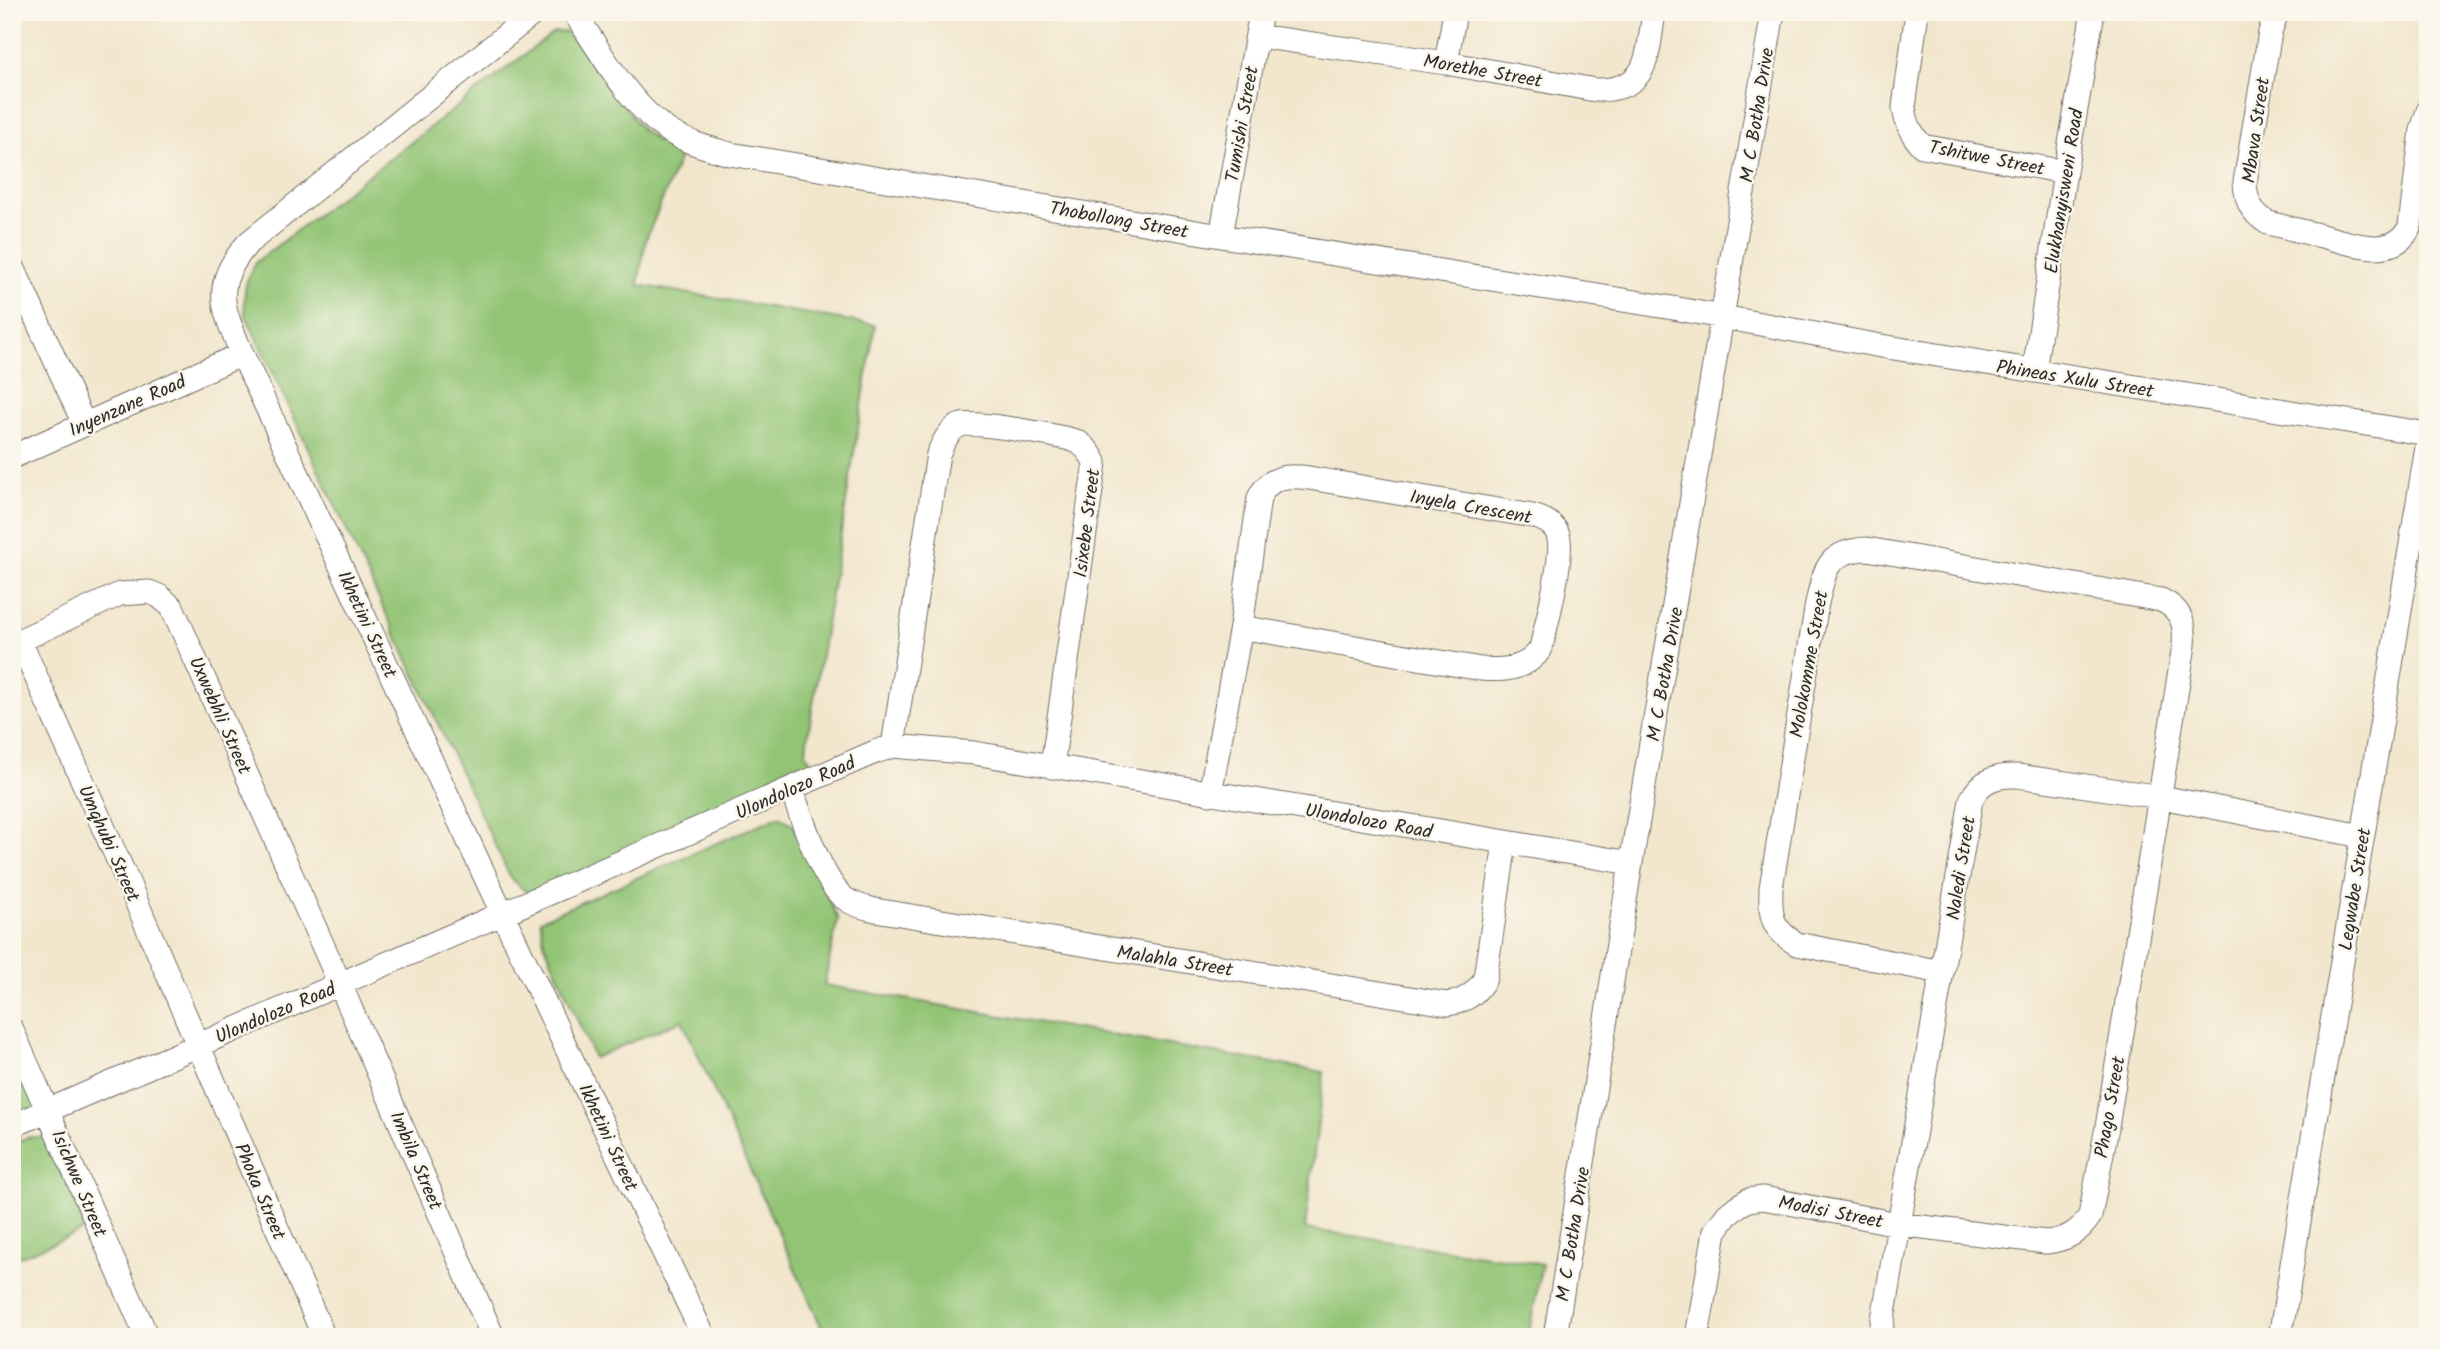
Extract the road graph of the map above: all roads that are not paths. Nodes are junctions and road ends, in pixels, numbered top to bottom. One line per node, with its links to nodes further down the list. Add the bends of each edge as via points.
1 (535, 12): 17 (street, Ikhetini Street, via 235,258 225,276 224,298)
2 (574, 12): 14 (street, Thobollong Street, via 611,69 649,114 668,130 707,148)
3 (1261, 12): 10 (street, Tumishi Street)
4 (1455, 12): 11 (street)
5 (1654, 12): 11 (street, Morethe Street, via 1640,74 1613,90)
6 (1773, 12): 16 (street, M C Botha Drive)
7 (1917, 12): 13 (street, Tshitwe Street, via 1903,107 1912,135 1922,146)
8 (2093, 12): 13 (street, Elukhanyisweni Road)
9 (2277, 12): 12 (street, Mbava Street, via 2245,182 2247,203 2259,217 2365,246 2386,246 2402,239 2410,226)
10 (1257, 36): 11 (street, Morethe Street); 14 (street, Tumishi Street)
11 (1446, 63)
12 (2428, 111)
13 (2065, 172): 18 (street, Elukhanyisweni Road)
14 (1221, 236): 16 (street, Thobollong Street)
15 (13, 267): 19 (street)
16 (1724, 317): 18 (street, Phineas Xulu Street); 32 (street, M C Botha Drive)
17 (242, 354): 19 (street, Inyenzane Road); 33 (street, Ikhetini Street)
18 (2034, 370): 20 (street, Phineas Xulu Street)
19 (84, 425): 22 (street, Inyenzane Road)
20 (2428, 434)
21 (2428, 441): 30 (street, Legwabe Street)
22 (12, 457)
23 (1241, 627): 23 (street, Inyela Crescent, via 1259,498 1268,484 1284,476 1533,516 1550,523 1559,535 1541,648 1535,658 1513,668 1481,669); 28 (street, Inyela Crescent)
24 (16, 643): 35 (street, Uxwebhli Street, via 120,594 149,592 166,601 183,628); 37 (street, Umqhubi Street)
25 (893, 746): 26 (street, Ulondolozo Road, via 974,753); 26 (street, Isixebe Street, via 938,454 957,426 976,424 1069,439 1086,448 1095,462); 27 (street, Ulondolozo Road)
26 (1052, 767): 28 (street, Ulondolozo Road)
27 (791, 789): 31 (street, Malahla Street, via 819,860 842,896 853,904 1447,1004 1471,995 1485,978); 33 (street, Ulondolozo Road)
28 (1210, 794): 31 (street, Ulondolozo Road)
29 (2161, 797): 30 (street, Naledi Street); 34 (street, Naledi Street, via 2018,776 1994,777 1981,786 1971,800); 34 (street, Molokomme Street, via 2185,635 2180,614 2172,605 1867,549 1836,557 1826,567 1817,603 1772,888 1772,916 1783,936 1797,944); 40 (street, Phago Street, via 2107,1127 2090,1216 2084,1226 2059,1241 2046,1242)
30 (2362, 836): 48 (street, Legwabe Street)
31 (1505, 844): 32 (street, Ulondolozo Road)
32 (1631, 863): 45 (street, M C Botha Drive)
33 (503, 915): 35 (street, Ulondolozo Road); 44 (street, Ikhetini Street)
34 (1942, 972): 40 (street, Naledi Street)
35 (340, 984): 37 (street, Ulondolozo Road); 43 (street, Imbila Street)
36 (12, 1030): 38 (street, Isichwe Street)
37 (197, 1045): 38 (street, Ulondolozo Road); 42 (street, Phoka Street)
38 (48, 1110): 39 (street, Ulondolozo Road); 41 (street, Isichwe Street)
39 (12, 1126)
40 (1898, 1224): 46 (street, Modisi Street, via 1763,1198 1748,1200 1715,1231); 47 (street, Naledi Street)
41 (147, 1337)
42 (324, 1337)
43 (493, 1337)
44 (704, 1337)
45 (1555, 1337)
46 (1697, 1337)
47 (1880, 1337)
48 (2280, 1337)

